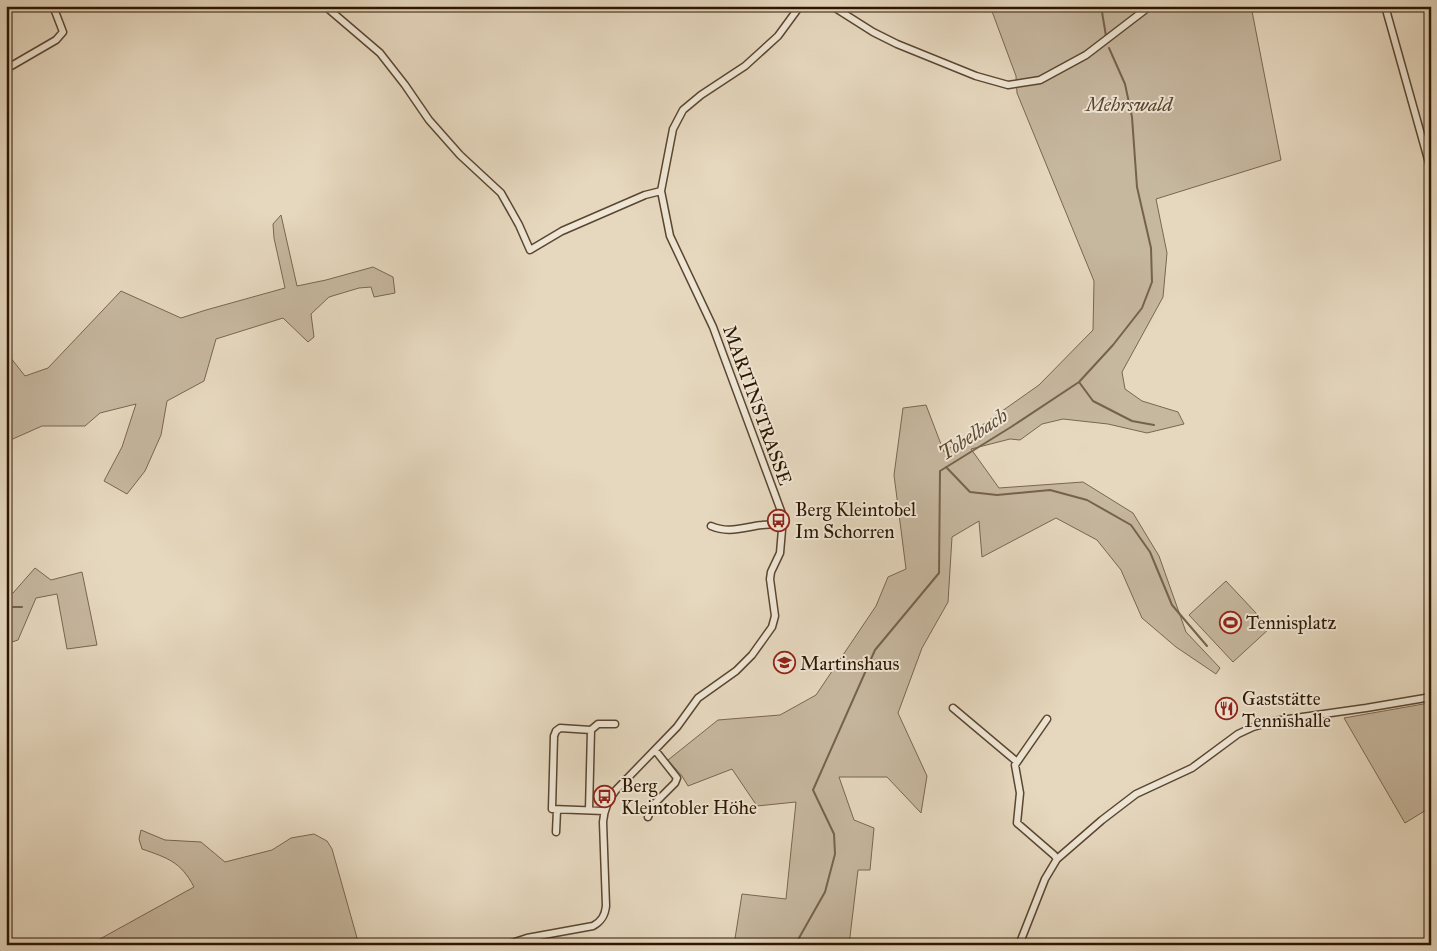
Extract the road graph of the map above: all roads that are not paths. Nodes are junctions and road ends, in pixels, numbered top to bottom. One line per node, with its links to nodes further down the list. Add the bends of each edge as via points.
1 (53, 6): 7 (street, via 63,32 56,40)
2 (325, 6): 9 (street, via 380,53 429,120 460,155 501,193 530,250 570,228 645,195)
3 (800, 6): 9 (street, MARTINSTRASSE, via 778,36 745,66 683,110 673,129)
4 (832, 6): 5 (street, via 897,44 960,70 1008,85 1040,80 1086,55)
5 (1150, 6)
6 (1385, 6): 8 (street)
7 (6, 69)
8 (1431, 170)
9 (662, 191): 10 (street, MARTINSTRASSE, via 670,236 726,359 781,511)
10 (782, 525): 11 (street, via 763,524 740,530); 17 (street, MARTINSTRASSE, via 779,557 770,580 775,616 772,627 752,655 736,671 698,698)
11 (711, 526)
12 (1431, 697): 24 (street, via 1274,720 1253,727 1229,740 1192,768 1136,794)
13 (953, 708): 18 (street)
14 (1048, 719): 18 (street)
15 (616, 724): 16 (street, via 598,724)
16 (591, 730): 19 (street, via 560,728 556,731 552,810); 20 (street)
17 (655, 750): 21 (street, MARTINSTRASSE, via 616,790); 22 (street, via 677,778 652,806)
18 (1016, 761): 24 (street, via 1020,793 1017,823)
19 (557, 810): 20 (street); 23 (street)
20 (589, 810): 21 (street)
21 (604, 811): 25 (street, MARTINSTRASSE, via 606,906 603,918 593,926)
22 (648, 817)
23 (556, 832)
24 (1057, 859): 26 (street, via 1045,879)
25 (506, 945)
26 (1019, 945)

